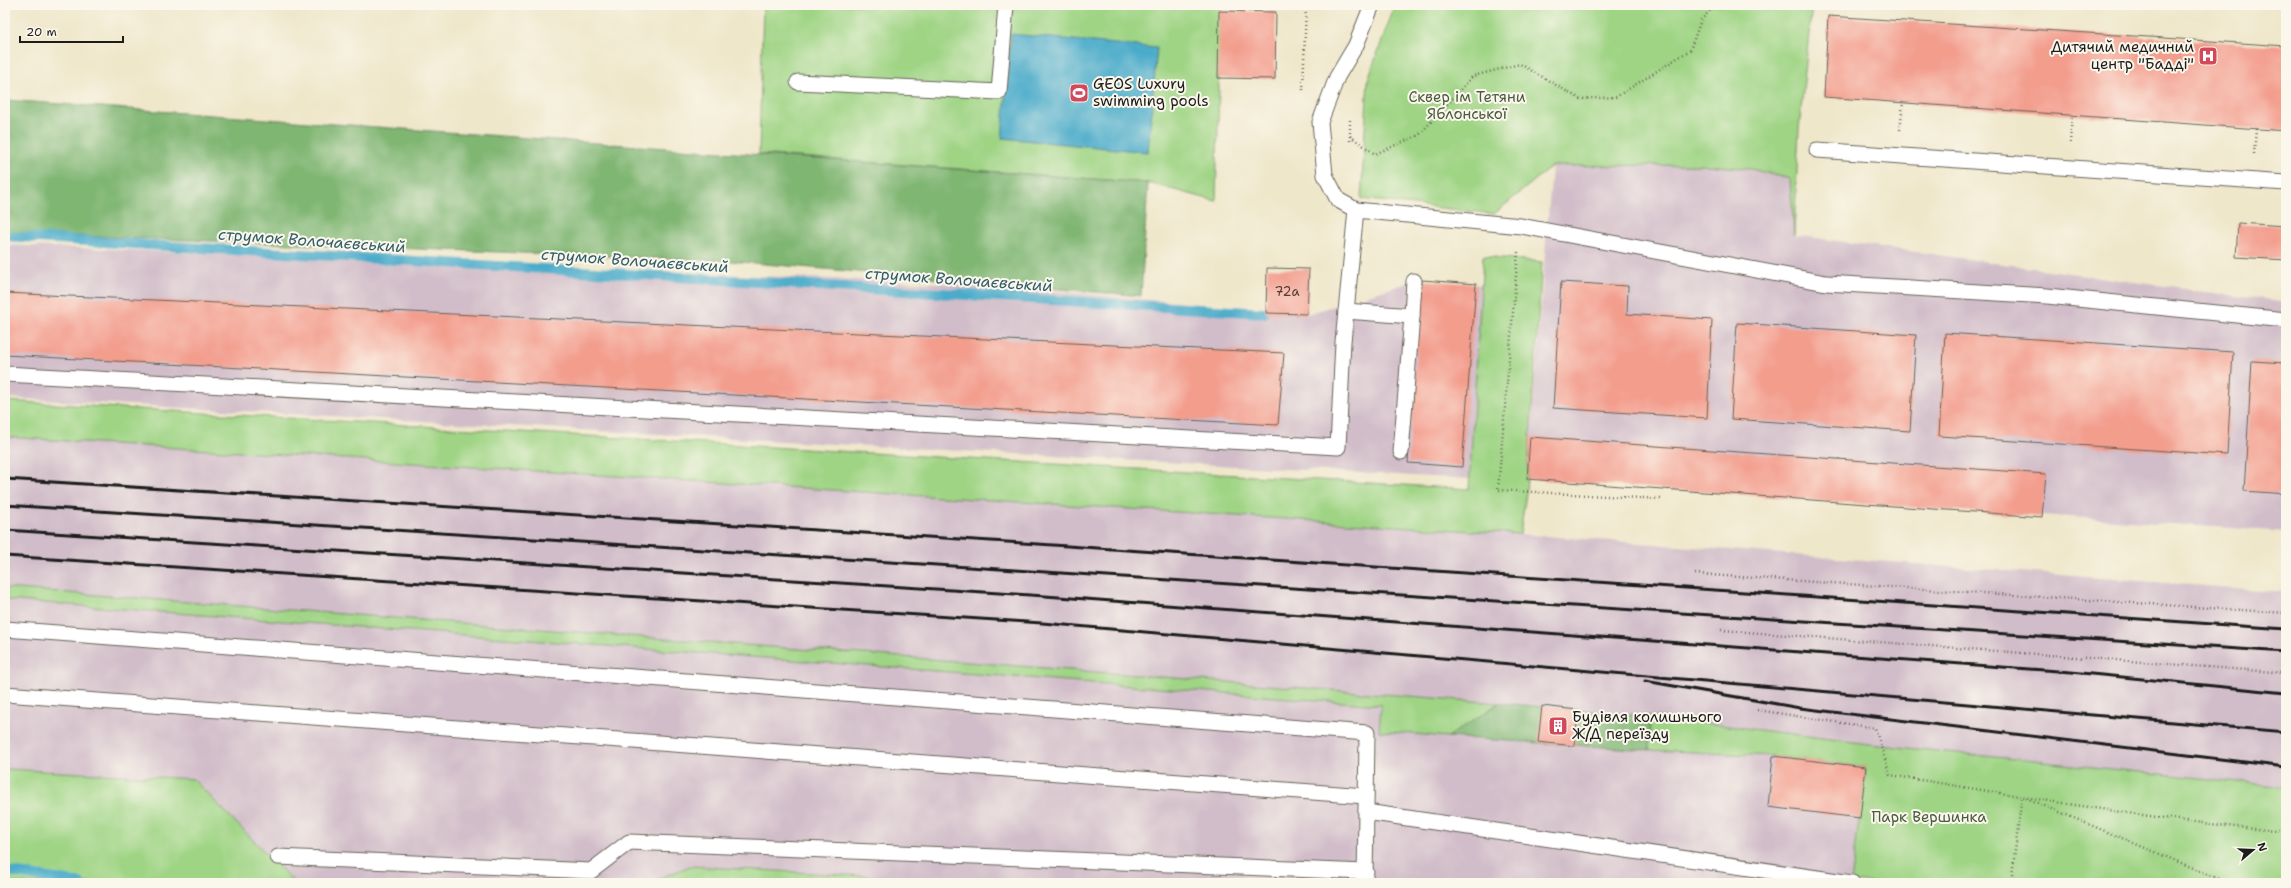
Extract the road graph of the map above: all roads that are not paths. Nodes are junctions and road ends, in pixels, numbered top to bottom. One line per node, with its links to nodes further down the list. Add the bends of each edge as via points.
1 (1006, 5): 3 (lane, via 999,92)
2 (1372, 5): 6 (lane, via 1356,45 1337,77 1320,122 1325,175 1338,200)
3 (798, 82)
4 (1817, 150): 5 (lane)
5 (2286, 183)
6 (1356, 210): 8 (lane); 10 (lane, via 1521,226 1826,283 2047,296)
7 (1414, 281): 9 (lane)
8 (1346, 311): 9 (lane); 11 (lane, via 1338,447)
9 (1412, 316): 12 (lane)
10 (2286, 320)
11 (5, 374)
12 (1401, 452)
13 (5, 629): 15 (lane, via 1367,733)
14 (5, 694): 15 (lane)
15 (1366, 796): 16 (lane)
16 (1366, 812): 18 (lane); 19 (lane)
17 (278, 857): 18 (lane, via 591,871 629,842)
18 (1366, 877)
19 (1852, 883)

